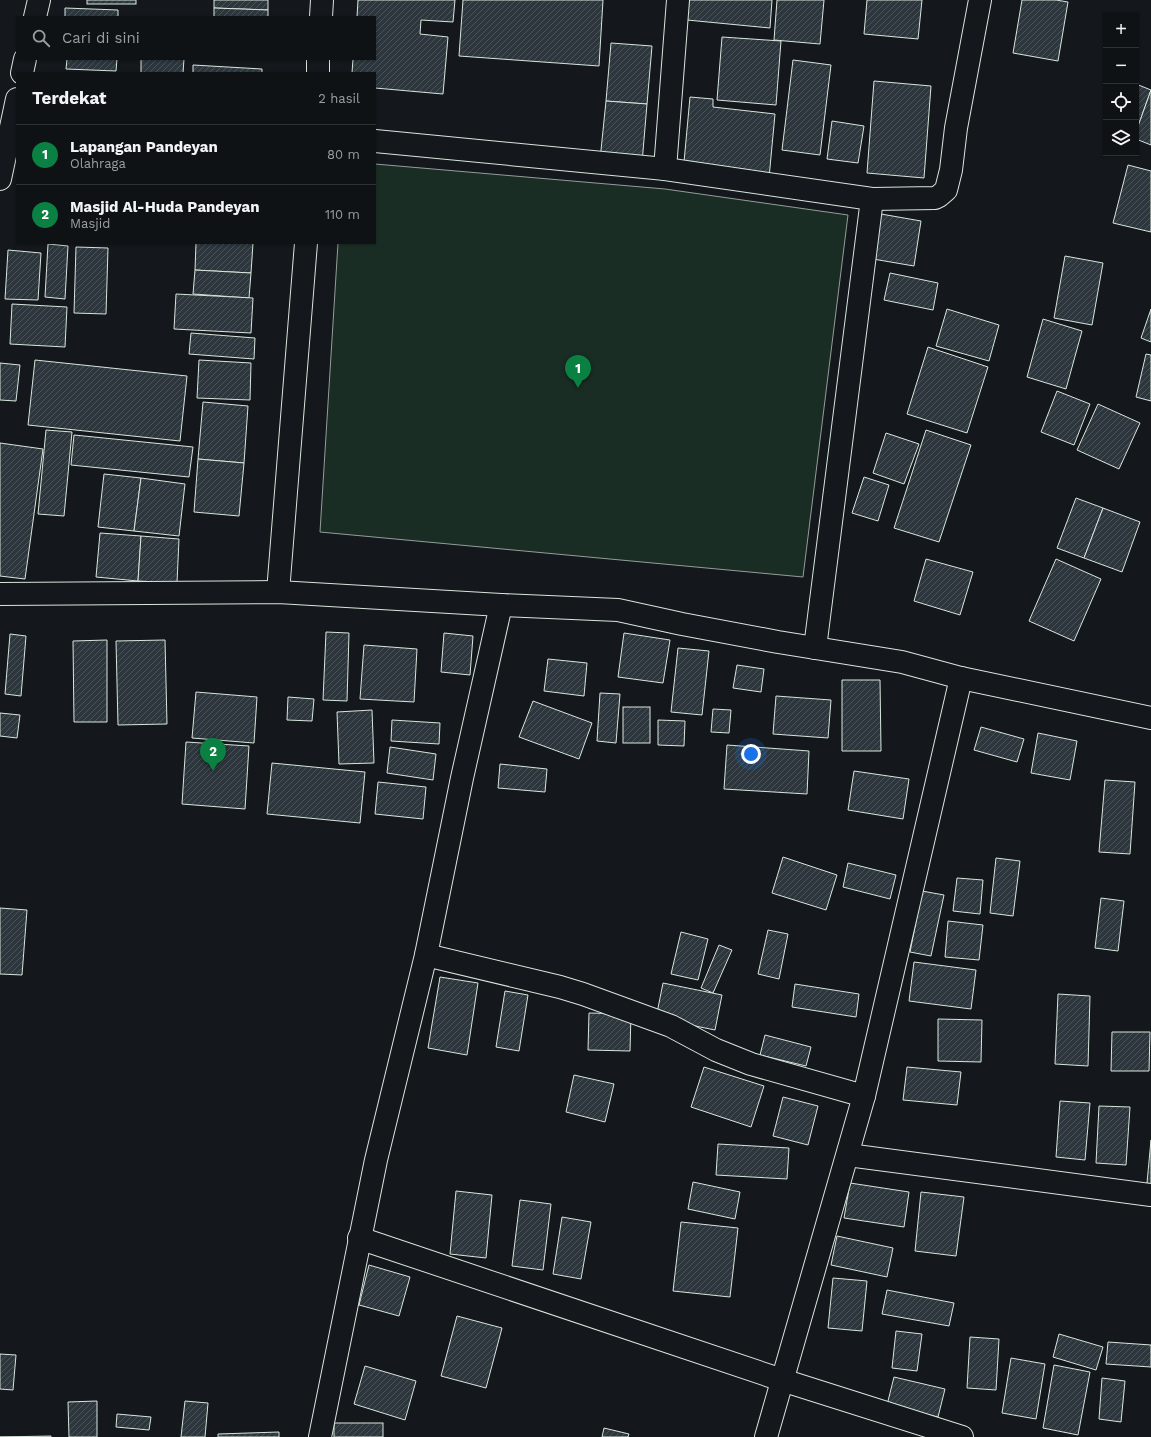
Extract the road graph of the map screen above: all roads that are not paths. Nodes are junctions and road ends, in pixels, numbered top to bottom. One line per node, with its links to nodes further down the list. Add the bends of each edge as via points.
1 (39, 0): 5 (street)
2 (322, 0): 6 (street)
3 (678, 0): 13 (street)
4 (980, 0): 15 (street, via 946,190 935,198)
5 (35, 16)
6 (321, 16)
7 (25, 60): 9 (street)
8 (318, 60): 10 (street)
9 (22, 72)
10 (318, 72)
11 (16, 104): 14 (street)
12 (376, 141): 13 (street)
13 (665, 169): 15 (street)
14 (0, 179)
15 (872, 199): 20 (street)
16 (306, 244): 17 (street)
17 (278, 592): 18 (street); 19 (street)
18 (0, 594)
19 (501, 605): 20 (street, via 618,610); 23 (street)
20 (815, 648): 21 (street, via 902,662)
21 (961, 678): 22 (street); 24 (street)
22 (1151, 718)
23 (426, 955): 24 (street, via 583,994 671,1026 716,1050 751,1064); 27 (street)
24 (864, 1096): 25 (street)
25 (848, 1155): 26 (street); 28 (street)
26 (1151, 1195)
27 (359, 1238): 28 (street); 29 (street)
28 (782, 1380): 30 (street); 31 (street)
29 (320, 1437)
30 (766, 1437)
31 (962, 1437)

